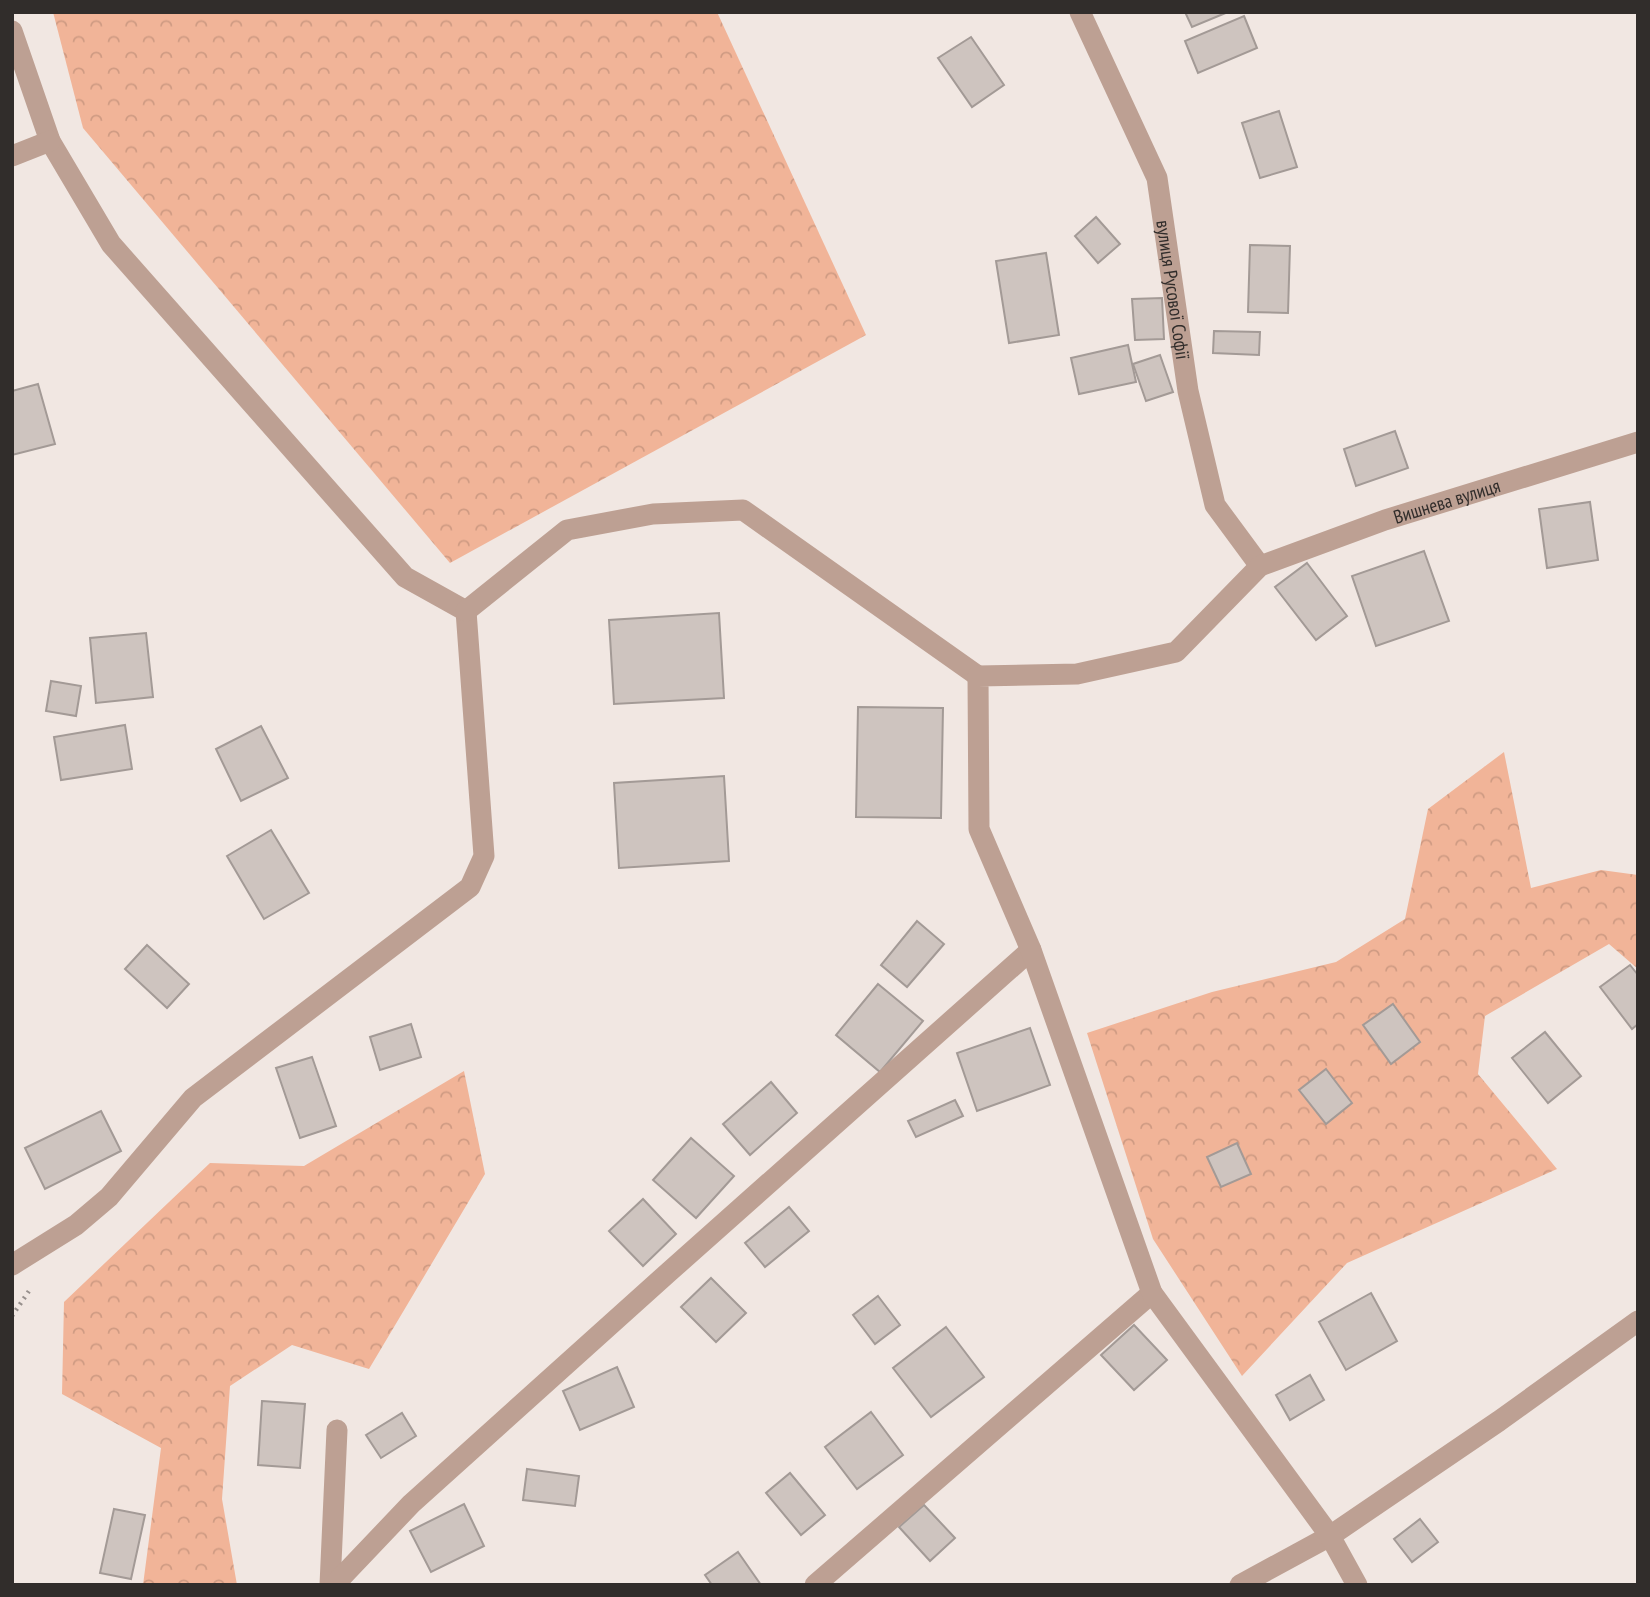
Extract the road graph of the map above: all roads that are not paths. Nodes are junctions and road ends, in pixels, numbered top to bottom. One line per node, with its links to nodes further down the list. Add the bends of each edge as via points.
1 (1080, 12): 6 (street, вулиця Русової Софії, via 1157,178 1188,391 1216,505)
2 (12, 31): 3 (street)
3 (50, 141): 4 (street); 7 (street, via 111,244 405,577)
4 (12, 156)
5 (1638, 442): 6 (street, Вишнева вулиця, via 1385,520)
6 (1260, 566): 8 (street, via 1175,652 1077,674)
7 (466, 611): 8 (street, via 567,530 653,514 743,510); 10 (street, via 484,856 470,887 193,1098 109,1197)
8 (978, 676): 9 (street, via 979,829)
9 (1031, 950): 11 (street); 15 (street, via 411,1504)
10 (12, 1265)
11 (1152, 1293): 14 (street); 16 (street)
12 (1638, 1321): 14 (street)
13 (337, 1430): 15 (street)
14 (1330, 1536): 17 (street); 18 (street)
15 (332, 1585)
16 (815, 1585)
17 (1240, 1585)
18 (1357, 1585)

